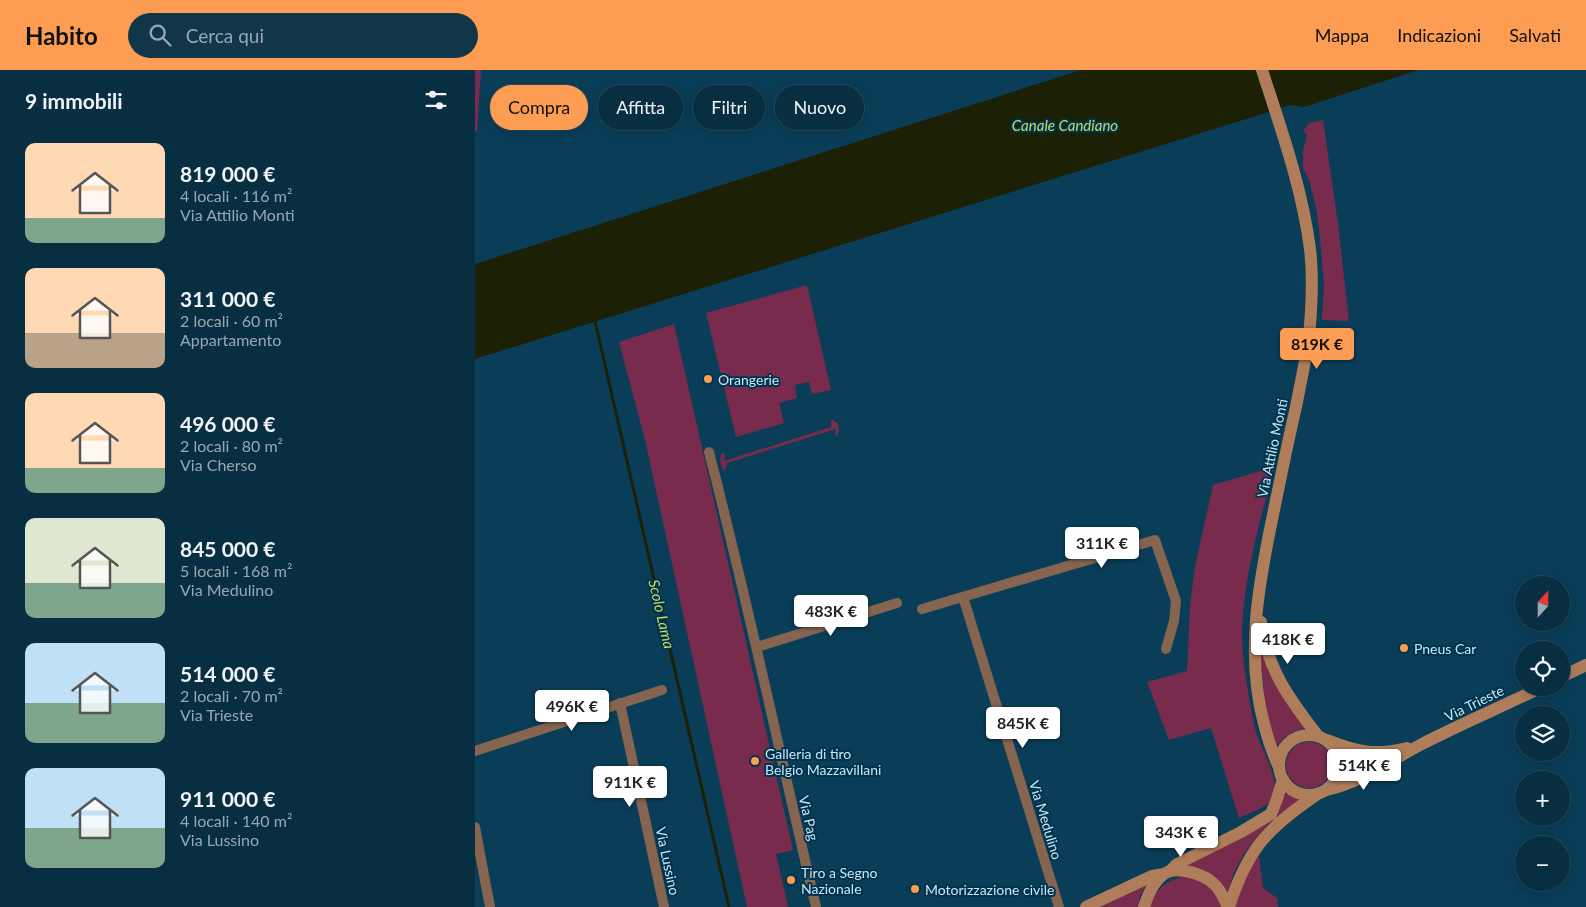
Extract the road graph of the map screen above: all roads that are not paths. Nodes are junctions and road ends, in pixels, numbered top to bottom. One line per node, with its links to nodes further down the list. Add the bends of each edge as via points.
1 (1262, 70): 3 (main road, Via Attilio Monti, via 1297,179 1310,250 1312,288 1302,378)
2 (709, 452): 7 (street, Via Pag)
3 (1258, 594): 14 (main road, Via Attilio Monti, via 1267,652 1273,668 1290,699); 17 (main road, Via Attilio Monti, via 1255,621 1257,686 1272,752)
4 (963, 598): 6 (street); 8 (street, via 1155,540 1176,601); 24 (street, Via Medulino)
5 (897, 604): 7 (street)
6 (922, 609)
7 (757, 647): 23 (street, Via Pag)
8 (1166, 649)
9 (1586, 665): 10 (main road)
10 (1570, 673)
11 (662, 690): 13 (street)
12 (1523, 696): 15 (main road, Via Trieste)
13 (620, 703): 16 (street); 22 (street, Via Lussino)
14 (1322, 738): 15 (main road, Via Trieste, via 1372,753 1389,753); 17 (main road, via 1309,735 1291,740 1281,755); 18 (main road, via 1332,746 1339,764 1333,783)
15 (1422, 745): 18 (main road, Via Trieste, via 1357,779)
16 (475, 752)
17 (1281, 773): 18 (main road, via 1295,791 1303,794); 20 (main road, via 1271,814 1177,864)
18 (1323, 791): 27 (main road, Via Trieste, via 1288,814 1257,846 1235,886)
19 (475, 826): 21 (street)
20 (1167, 873): 25 (main road, via 1152,876); 26 (main road, via 1155,882); 27 (main road, via 1186,871 1203,876 1215,884)
21 (490, 907)
22 (665, 907)
23 (815, 907)
24 (1059, 907)
25 (1086, 907)
26 (1144, 907)
27 (1228, 907)

